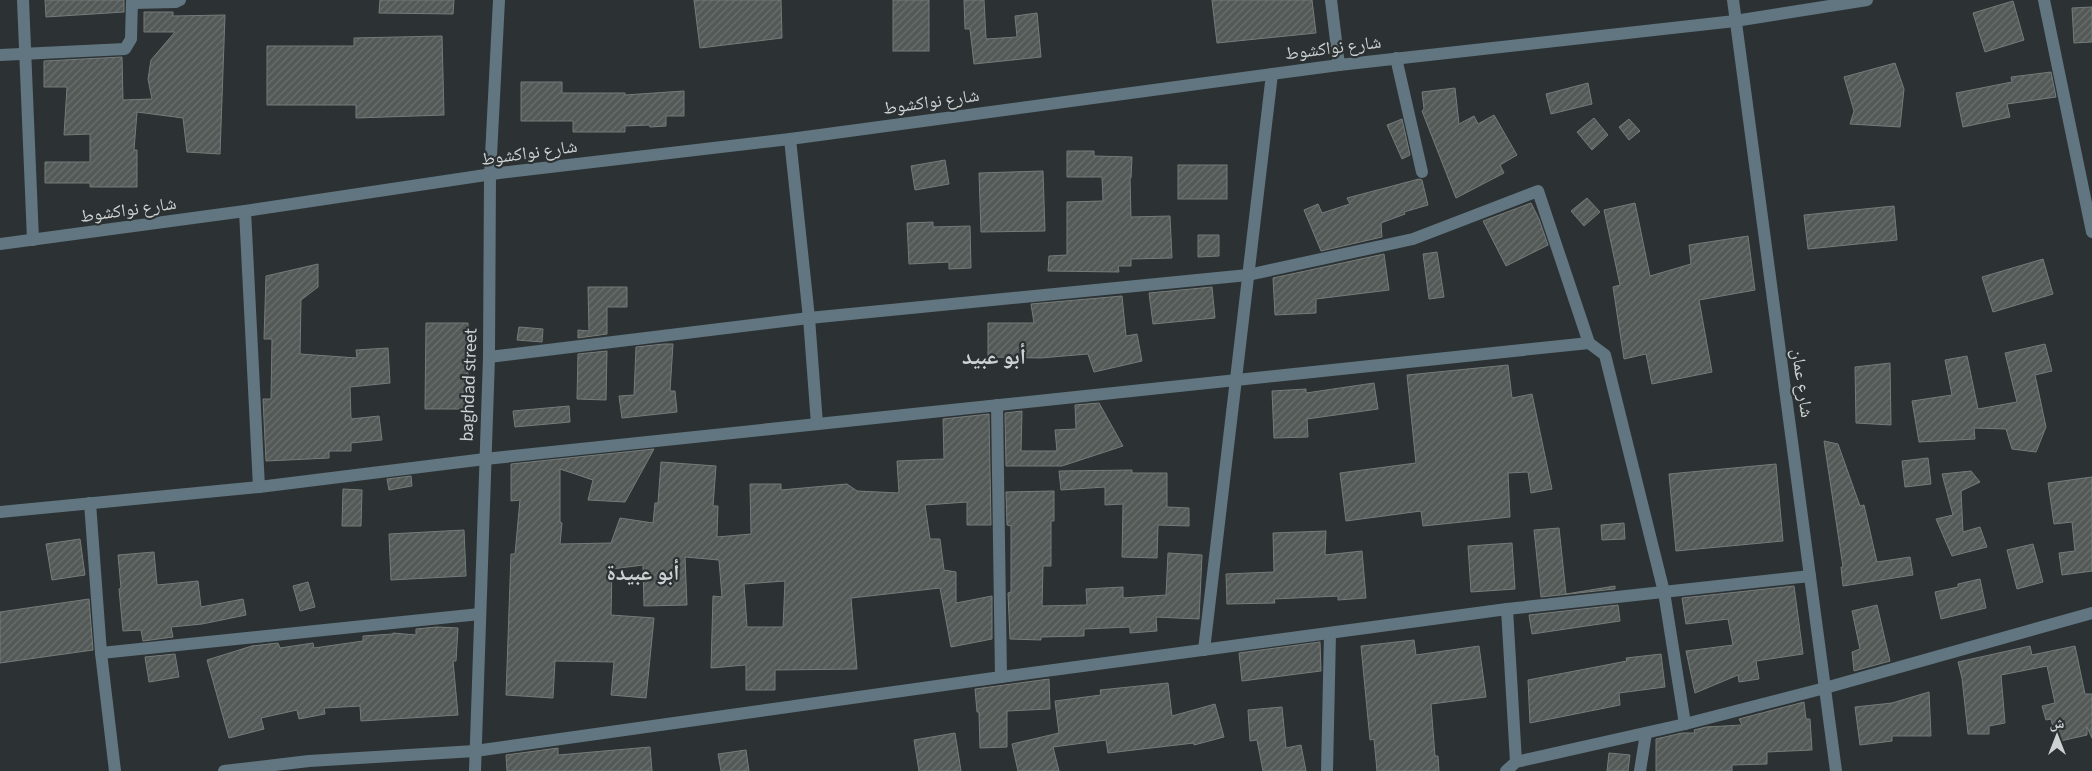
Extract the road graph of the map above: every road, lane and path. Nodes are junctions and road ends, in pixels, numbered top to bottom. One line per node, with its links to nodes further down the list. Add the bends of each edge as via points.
1 (23, 0): 10 (street)
2 (180, 0): 8 (street)
3 (499, 0): 17 (street, baghdad street)
4 (1331, 0): 13 (street)
5 (1733, 0): 9 (street, شارع عمان)
6 (1868, 0): 9 (street, شارع نواكشوط)
7 (2044, 0): 19 (street)
8 (132, 1): 10 (street, via 131,38 125,48)
9 (1736, 21): 12 (street, شارع نواكشوط); 33 (street, شارع عمان)
10 (25, 54): 11 (street); 20 (street)
11 (0, 55)
12 (1396, 58): 13 (street, شارع نواكشوط); 16 (street)
13 (1339, 65): 14 (street, شارع نواكشوط)
14 (1272, 74): 15 (street, شارع نواكشوط); 22 (street)
15 (790, 139): 17 (street, شارع نواكشوط); 23 (street)
16 (1422, 172)
17 (490, 175): 18 (street, شارع نواكشوط); 25 (street, baghdad street)
18 (245, 211): 20 (street, شارع نواكشوط); 30 (street)
19 (2092, 232)
20 (33, 240): 21 (street, شارع نواكشوط)
21 (0, 244)
22 (1248, 275): 23 (street); 24 (street, via 1413,239 1538,191); 26 (street)
23 (809, 318): 25 (street); 28 (street)
24 (1589, 343): 26 (street); 34 (street, via 1605,355)
25 (489, 357): 29 (street, baghdad street)
26 (1236, 380): 27 (street); 39 (street)
27 (997, 406): 28 (street); 41 (street)
28 (817, 424): 29 (street)
29 (485, 459): 30 (street); 37 (street, baghdad street)
30 (259, 487): 31 (street)
31 (90, 503): 32 (street); 40 (street)
32 (0, 512)
33 (1810, 576): 34 (street); 42 (street, شارع عمان)
34 (1664, 592): 35 (street); 43 (street)
35 (1508, 609): 38 (street); 46 (street)
36 (2092, 613): 42 (street)
37 (480, 614): 40 (street); 45 (street, baghdad street)
38 (1330, 633): 39 (street); 51 (street)
39 (1204, 650): 41 (street)
40 (101, 652): 48 (street)
41 (1001, 677): 45 (street)
42 (1825, 688): 43 (street); 54 (street, شارع عمان)
43 (1685, 724): 44 (street)
44 (1646, 733): 46 (street); 53 (street)
45 (475, 751): 47 (street); 50 (street, baghdad street)
46 (1516, 762): 52 (street)
47 (309, 766): 49 (street)
48 (115, 771)
49 (224, 771)
50 (475, 771)
51 (1327, 771)
52 (1506, 771)
53 (1640, 771)
54 (1836, 771)

